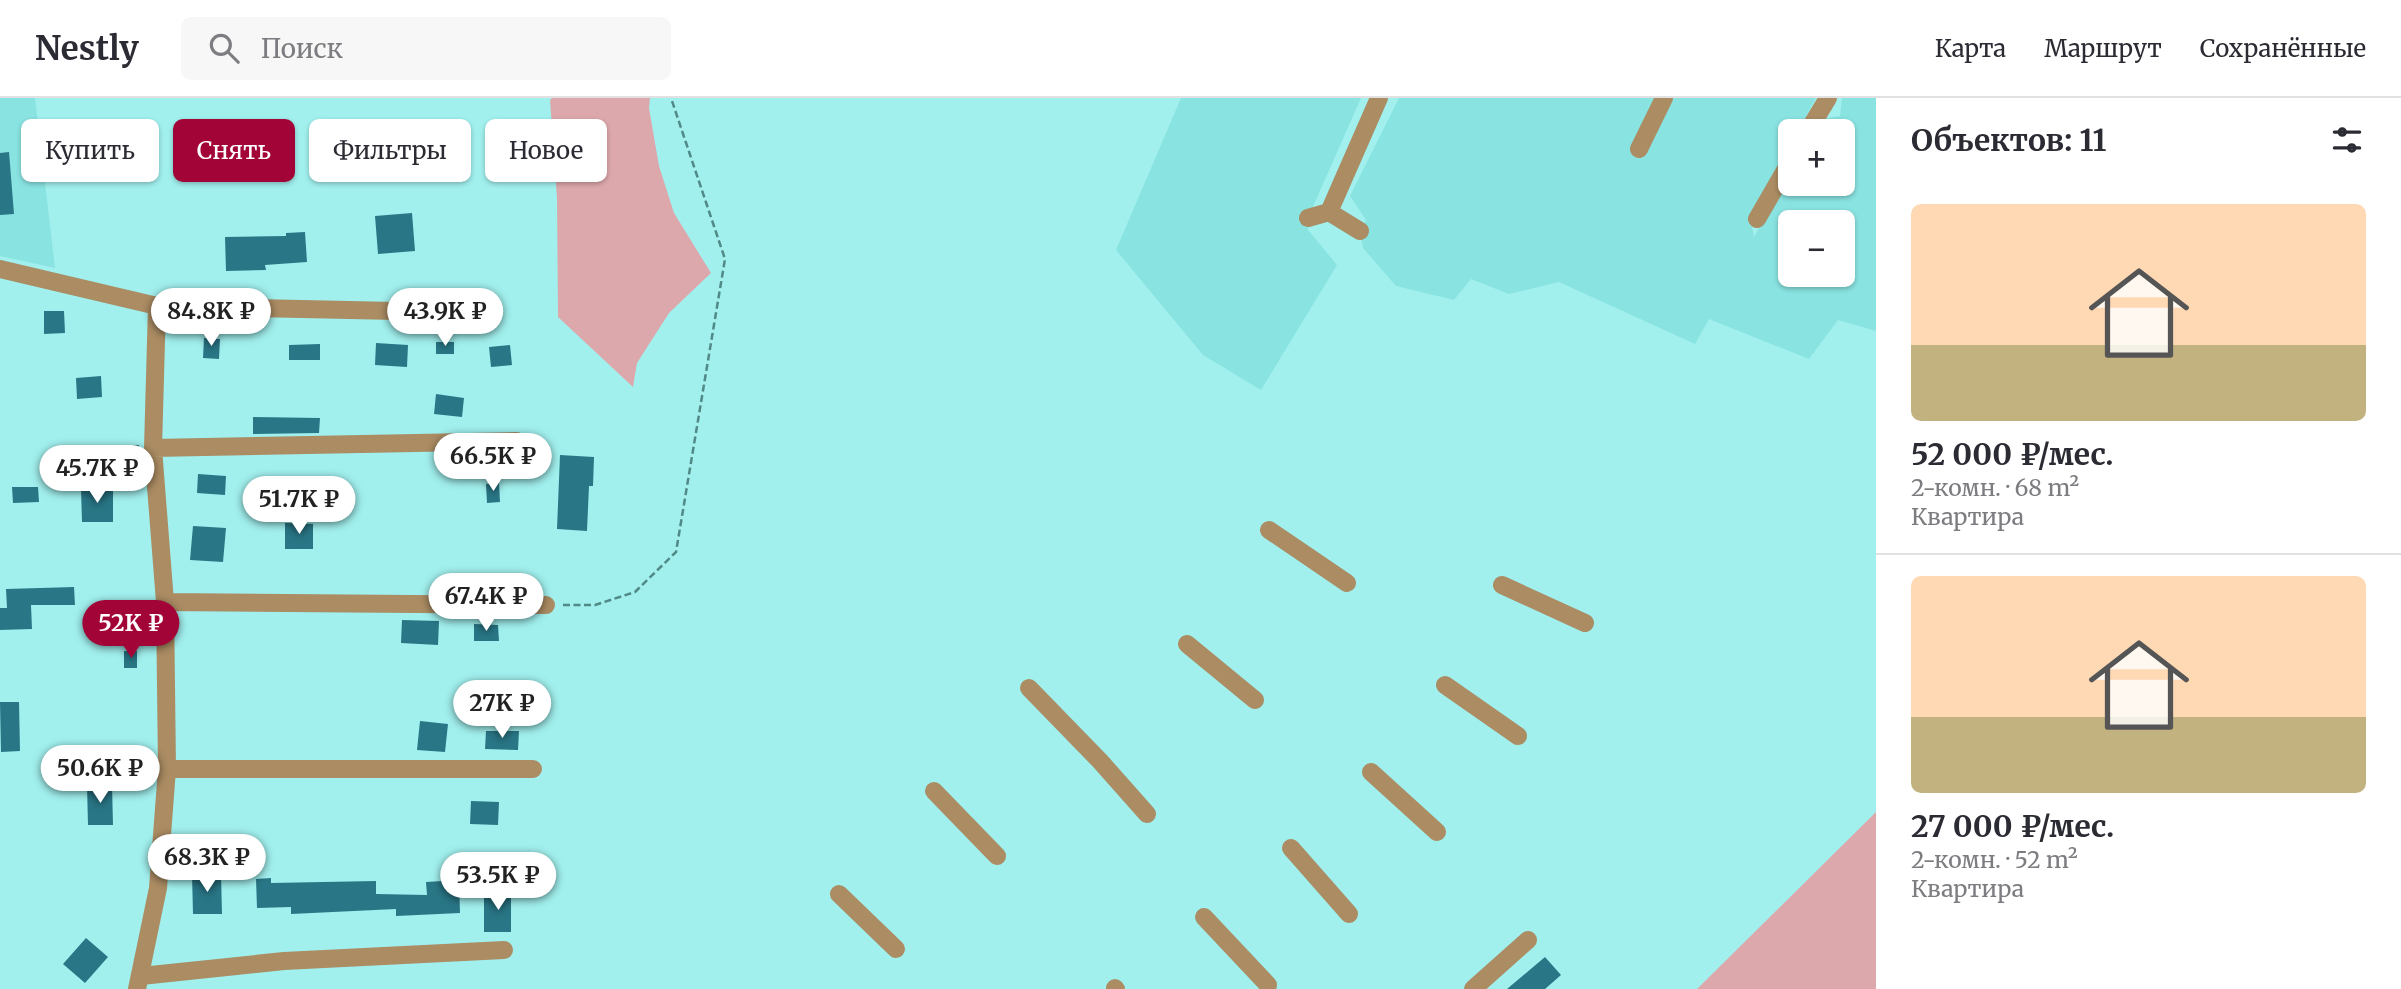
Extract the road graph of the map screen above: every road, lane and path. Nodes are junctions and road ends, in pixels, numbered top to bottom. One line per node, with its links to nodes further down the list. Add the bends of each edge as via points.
1 (671, 98): 21 (path, via 725,259 676,551 635,592 595,605)
2 (1379, 98): 8 (street)
3 (1664, 98): 6 (street)
4 (1828, 98): 5 (street)
5 (1815, 119)
6 (1639, 149)
7 (1778, 183): 10 (street)
8 (1329, 212): 9 (street); 11 (street)
9 (1308, 218)
10 (1757, 219)
11 (1360, 231)
12 (0, 270): 13 (street)
13 (157, 306): 14 (street); 16 (street)
14 (444, 313)
15 (517, 441): 16 (street)
16 (153, 448): 20 (street)
17 (1269, 530): 18 (street)
18 (1347, 583)
19 (1502, 585): 22 (street)
20 (165, 602): 21 (street); 28 (street)
21 (546, 605)
22 (1585, 623)
23 (1187, 644): 26 (street)
24 (1446, 685): 27 (street)
25 (1029, 688): 32 (street)
26 (1255, 700)
27 (1518, 736)
28 (167, 769): 29 (street); 42 (street, via 158,888)
29 (533, 769)
30 (1371, 772): 33 (street)
31 (934, 791): 35 (street)
32 (1147, 814)
33 (1437, 832)
34 (1291, 848): 37 (street)
35 (996, 856)
36 (839, 894): 40 (street)
37 (1349, 914)
38 (1204, 917): 43 (street)
39 (1528, 940): 44 (street)
40 (896, 949)
41 (504, 950): 42 (street, via 284,961)
42 (139, 982)
43 (1268, 985)
44 (1473, 989)

